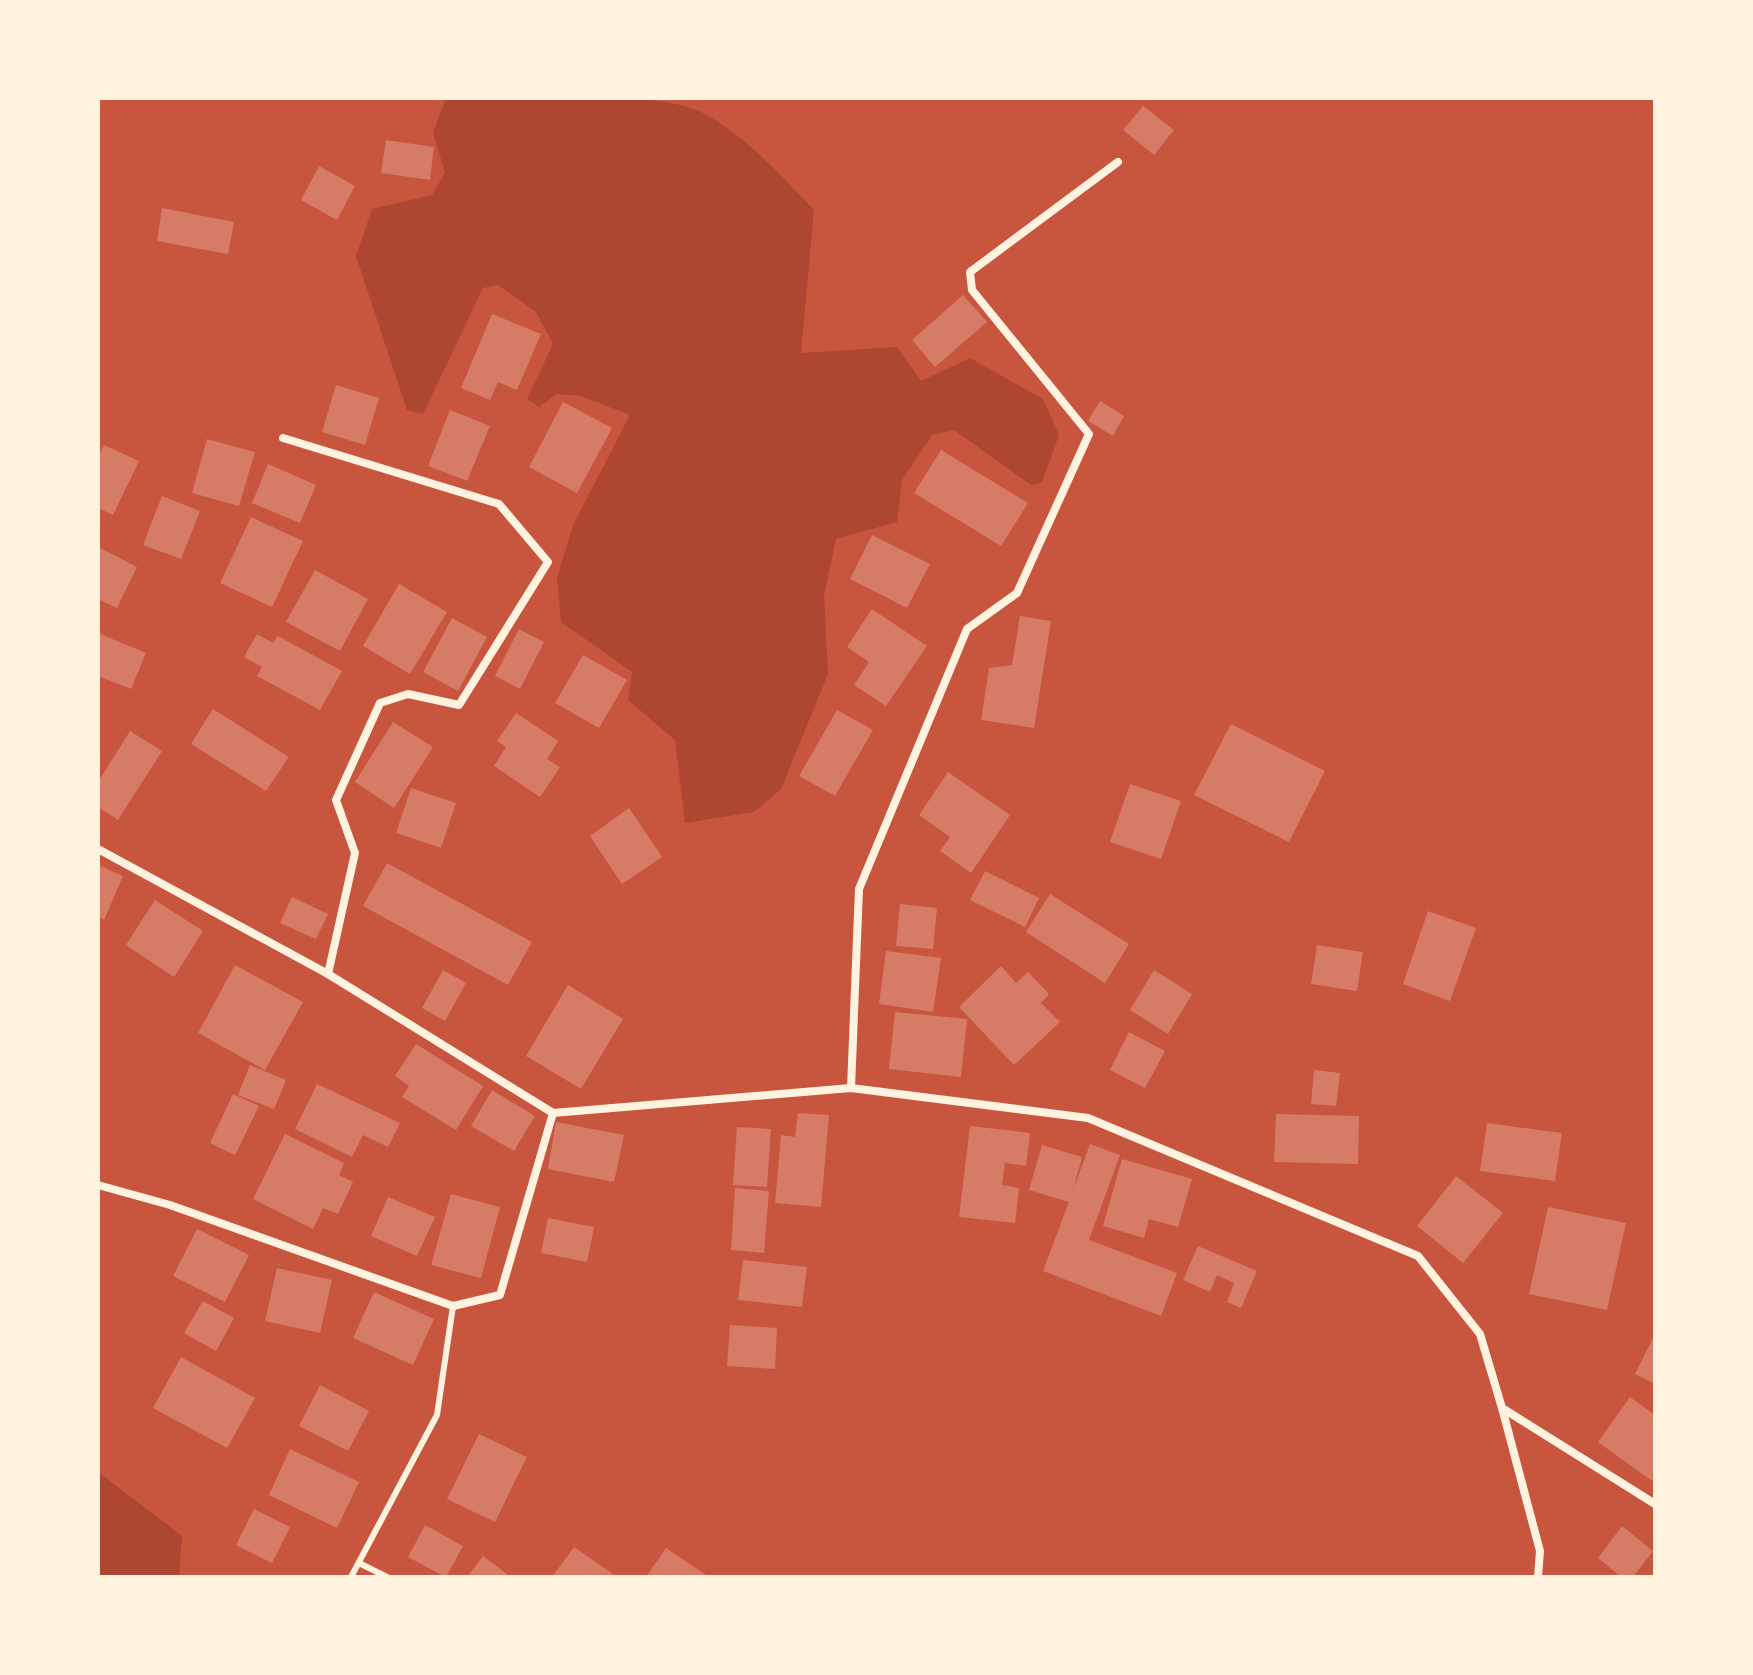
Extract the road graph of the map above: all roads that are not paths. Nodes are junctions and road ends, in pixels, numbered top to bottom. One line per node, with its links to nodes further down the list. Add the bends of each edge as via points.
1 (1118, 162): 5 (street, via 970,272 972,290 1089,434 1017,593 967,629 859,889)
2 (283, 438): 4 (street, via 499,504 548,562 459,705 408,694 380,703 336,800 355,853)
3 (98, 849): 4 (street)
4 (328, 974): 6 (street)
5 (851, 1088): 6 (street); 9 (street, via 1088,1118 1418,1256 1480,1334)
6 (553, 1113): 8 (street, via 500,1295)
7 (98, 1185): 8 (street, via 170,1205)
8 (453, 1306): 11 (lane, via 437,1415)
9 (1502, 1408): 10 (street); 14 (street, via 1540,1551)
10 (1655, 1504)
11 (359, 1563): 12 (lane); 13 (lane)
12 (351, 1577)
13 (387, 1577)
14 (1538, 1577)

